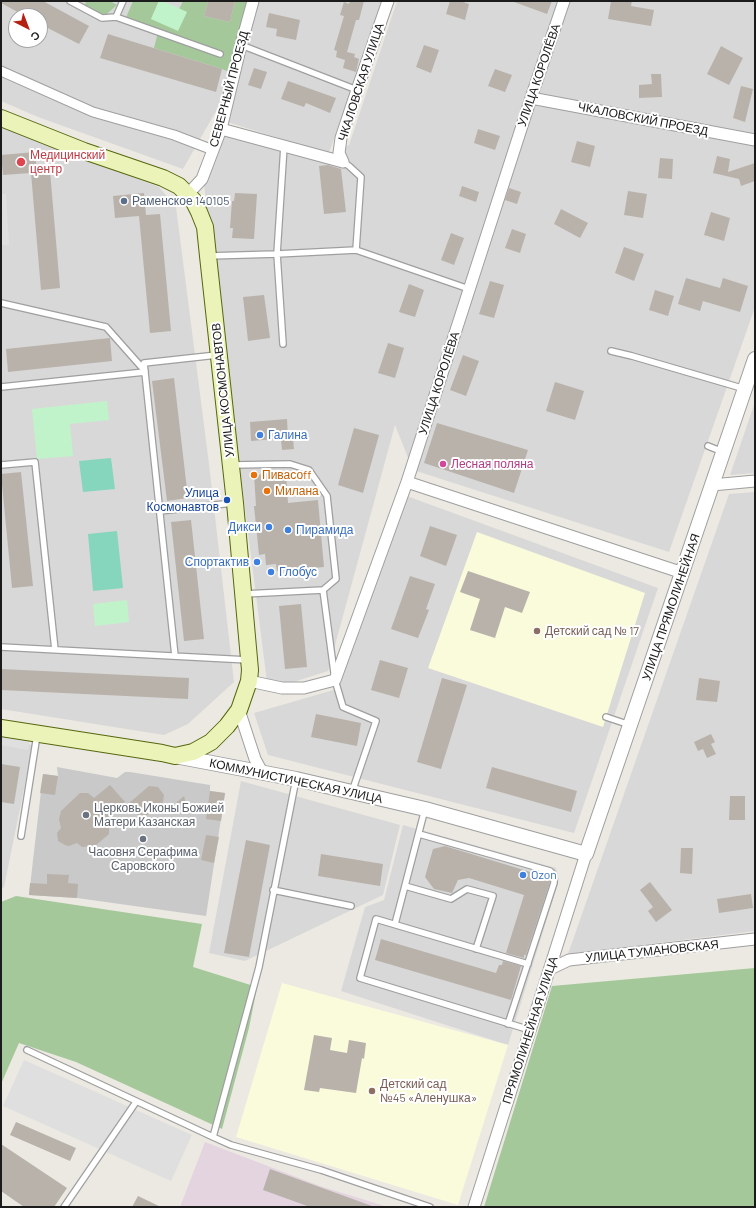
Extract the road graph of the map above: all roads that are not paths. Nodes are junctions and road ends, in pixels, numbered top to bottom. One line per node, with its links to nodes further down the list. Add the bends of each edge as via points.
1 (70, 1): 6 (lane, via 102,18)
2 (123, 1): 6 (lane)
3 (253, 1): 7 (street, СЕВЕРНЫЙ ПРОЕЗД)
4 (388, 1): 10 (street, ЧКАЛОВСКАЯ УЛИЦА)
5 (564, 1): 11 (street, УЛИЦА КОРОЛЁВА)
6 (116, 17): 8 (lane)
7 (241, 45): 10 (lane); 13 (street, СЕВЕРНЫЙ ПРОЕЗД)
8 (220, 54)
9 (1, 71): 16 (street, via 93,112 174,135)
10 (357, 90): 17 (street, ЧКАЛОВСКАЯ УЛИЦА, via 341,138 339,153)
11 (530, 98): 14 (street, ЧКАЛОВСКИЙ ПРОЕЗД); 22 (street, УЛИЦА КОРОЛЁВА)
12 (1, 118): 18 (main road, УЛИЦА КОСМОНАВТОВ, via 84,151 163,178 180,186)
13 (221, 129): 15 (street); 16 (street, СЕВЕРНЫЙ ПРОЕЗД)
14 (755, 140)
15 (284, 146): 17 (street); 20 (lane)
16 (213, 150): 18 (street, СЕВЕРНЫЙ ПРОЕЗД, via 202,179)
17 (343, 162): 19 (lane, via 361,177)
18 (188, 194): 21 (main road, УЛИЦА КОСМОНАВТОВ, via 205,227)
19 (356, 250): 20 (lane); 22 (lane)
20 (277, 254): 21 (lane); 24 (lane)
21 (208, 256): 26 (main road, УЛИЦА КОСМОНАВТОВ)
22 (469, 289): 36 (street, УЛИЦА КОРОЛЁВА)
23 (1, 302): 28 (lane, via 106,327)
24 (283, 344)
25 (611, 351): 30 (lane)
26 (219, 355): 28 (lane, via 144,363); 33 (main road, УЛИЦА КОСМОНАВТОВ)
27 (755, 359): 30 (street, УЛИЦА ПРЯМОЛИНЕЙНАЯ)
28 (145, 372): 29 (lane); 39 (lane)
29 (1, 386)
30 (745, 389): 32 (street, УЛИЦА ПРЯМОЛИНЕЙНАЯ)
31 (708, 446): 32 (lane)
32 (724, 452): 37 (street, УЛИЦА ПРЯМОЛИНЕЙНАЯ)
33 (231, 465): 38 (main road, УЛИЦА КОСМОНАВТОВ); 41 (lane, via 290,464 309,470 327,496 336,579)
34 (1, 466): 44 (lane, via 35,462)
35 (755, 481): 37 (street)
36 (407, 482): 40 (street); 47 (street, УЛИЦА КОРОЛЁВА)
37 (712, 485): 40 (street, УЛИЦА ПРЯМОЛИНЕЙНАЯ)
38 (235, 503): 39 (lane); 42 (main road, УЛИЦА КОСМОНАВТОВ)
39 (160, 511): 45 (lane)
40 (683, 573): 51 (street, УЛИЦА ПРЯМОЛИНЕЙНАЯ)
41 (323, 590): 42 (lane); 47 (lane)
42 (244, 594): 46 (main road, УЛИЦА КОСМОНАВТОВ)
43 (1, 647): 44 (lane)
44 (55, 650): 45 (lane)
45 (175, 656): 46 (lane)
46 (250, 660): 48 (main road, УЛИЦА КОСМОНАВТОВ)
47 (335, 680): 48 (street, via 304,688 282,688); 57 (lane, via 342,707 376,721)
48 (249, 681): 49 (main road, УЛИЦА КОСМОНАВТОВ)
49 (239, 710): 54 (main road, УЛИЦА КОСМОНАВТОВ, via 211,742 193,752); 55 (street, via 255,759)
50 (606, 717): 51 (lane)
51 (630, 725): 61 (street, УЛИЦА ПРЯМОЛИНЕЙНАЯ)
52 (1, 728): 53 (main road, КОММУНИСТИЧЕСКАЯ УЛИЦА)
53 (37, 733): 54 (main road, КОММУНИСТИЧЕСКАЯ УЛИЦА); 60 (lane)
54 (175, 756): 55 (street, КОММУНИСТИЧЕСКАЯ УЛИЦА)
55 (262, 772): 56 (street, КОММУНИСТИЧЕСКАЯ УЛИЦА)
56 (296, 779): 57 (street, КОММУНИСТИЧЕСКАЯ УЛИЦА); 63 (lane)
57 (352, 792): 58 (street, КОММУНИСТИЧЕСКАЯ УЛИЦА)
58 (426, 809): 59 (lane); 61 (street, КОММУНИСТИЧЕСКАЯ УЛИЦА)
59 (419, 834): 62 (lane); 68 (lane, via 550,871 554,875 554,883)
60 (21, 836)
61 (586, 854): 69 (street, ПРЯМОЛИНЕЙНАЯ УЛИЦА)
62 (405, 886): 65 (lane); 67 (lane, via 451,898 467,889 493,896)
63 (273, 890): 64 (lane); 74 (lane, via 259,967)
64 (350, 906)
65 (395, 924): 67 (lane); 70 (lane, via 376,919 360,978)
66 (755, 939): 69 (street, УЛИЦА ТУМАНОВСКАЯ, via 570,960)
67 (476, 949): 68 (lane)
68 (528, 964): 70 (lane)
69 (550, 969): 71 (street, ПРЯМОЛИНЕЙНАЯ УЛИЦА)
70 (508, 1024): 71 (lane)
71 (530, 1030): 77 (street, ПРЯМОЛИНЕЙНАЯ УЛИЦА)
72 (28, 1050): 73 (lane)
73 (136, 1102): 74 (lane); 75 (lane)
74 (213, 1138): 76 (lane, via 322,1170)
75 (64, 1207)
76 (430, 1207)
77 (474, 1207)

